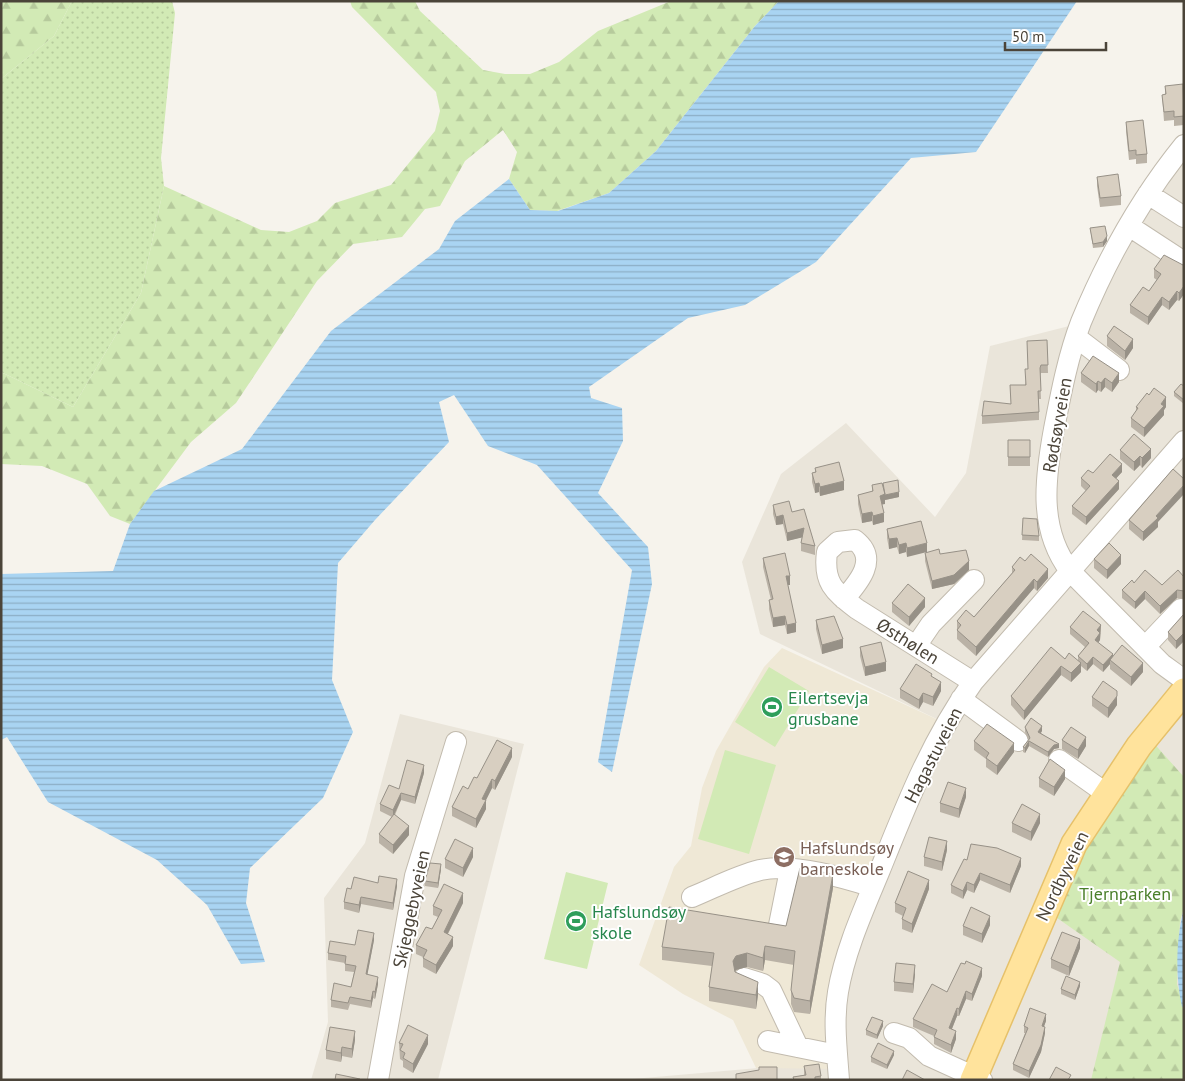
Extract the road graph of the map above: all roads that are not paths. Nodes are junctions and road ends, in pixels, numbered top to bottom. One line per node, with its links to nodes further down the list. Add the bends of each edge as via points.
1 (1182, 151): 2 (street, Rødsøyveien)
2 (1148, 194): 3 (street); 4 (street, Rødsøyveien)
3 (1184, 217)
4 (1129, 226): 5 (street); 6 (street, Rødsøyveien)
5 (1184, 262)
6 (1076, 338): 7 (street); 9 (street, Rødsøyveien, via 1057,414 1046,487 1050,536)
7 (1119, 370)
8 (1184, 440): 9 (street, Hagastuveien)
9 (1070, 571): 14 (street, Rødsøyveien); 16 (street, Hagastuveien)
10 (974, 580): 13 (street, via 931,624)
11 (844, 599): 13 (street, Østhølen)
12 (1181, 609): 14 (street)
13 (916, 646): 16 (street, Østhølen)
14 (1145, 647): 15 (street, Rødsøyveien)
15 (1184, 680)
16 (973, 682): 18 (street, Hagastuveien)
17 (1184, 691): 22 (main road, Nordbyveien, via 1139,746)
18 (961, 699): 19 (street); 24 (street, Hagastuveien, via 920,772)
19 (1018, 741)
20 (456, 742): 33 (street, Skjeggebyveien, via 415,876)
21 (1060, 760): 22 (street)
22 (1107, 794): 32 (main road, Nordbyveien, via 1074,844)
23 (790, 870): 24 (street, via 841,877); 25 (street, via 759,871); 26 (street)
24 (873, 887): 31 (street, Hagastuveien, via 848,951 839,987)
25 (692, 897)
26 (779, 925)
27 (744, 978): 30 (street, via 771,990)
28 (894, 1033): 32 (street, via 909,1038 929,1056)
29 (768, 1041): 30 (street)
30 (798, 1048): 31 (street)
31 (837, 1055): 34 (street, Hagastuveien)
32 (976, 1079)
33 (378, 1080)
34 (839, 1080)

